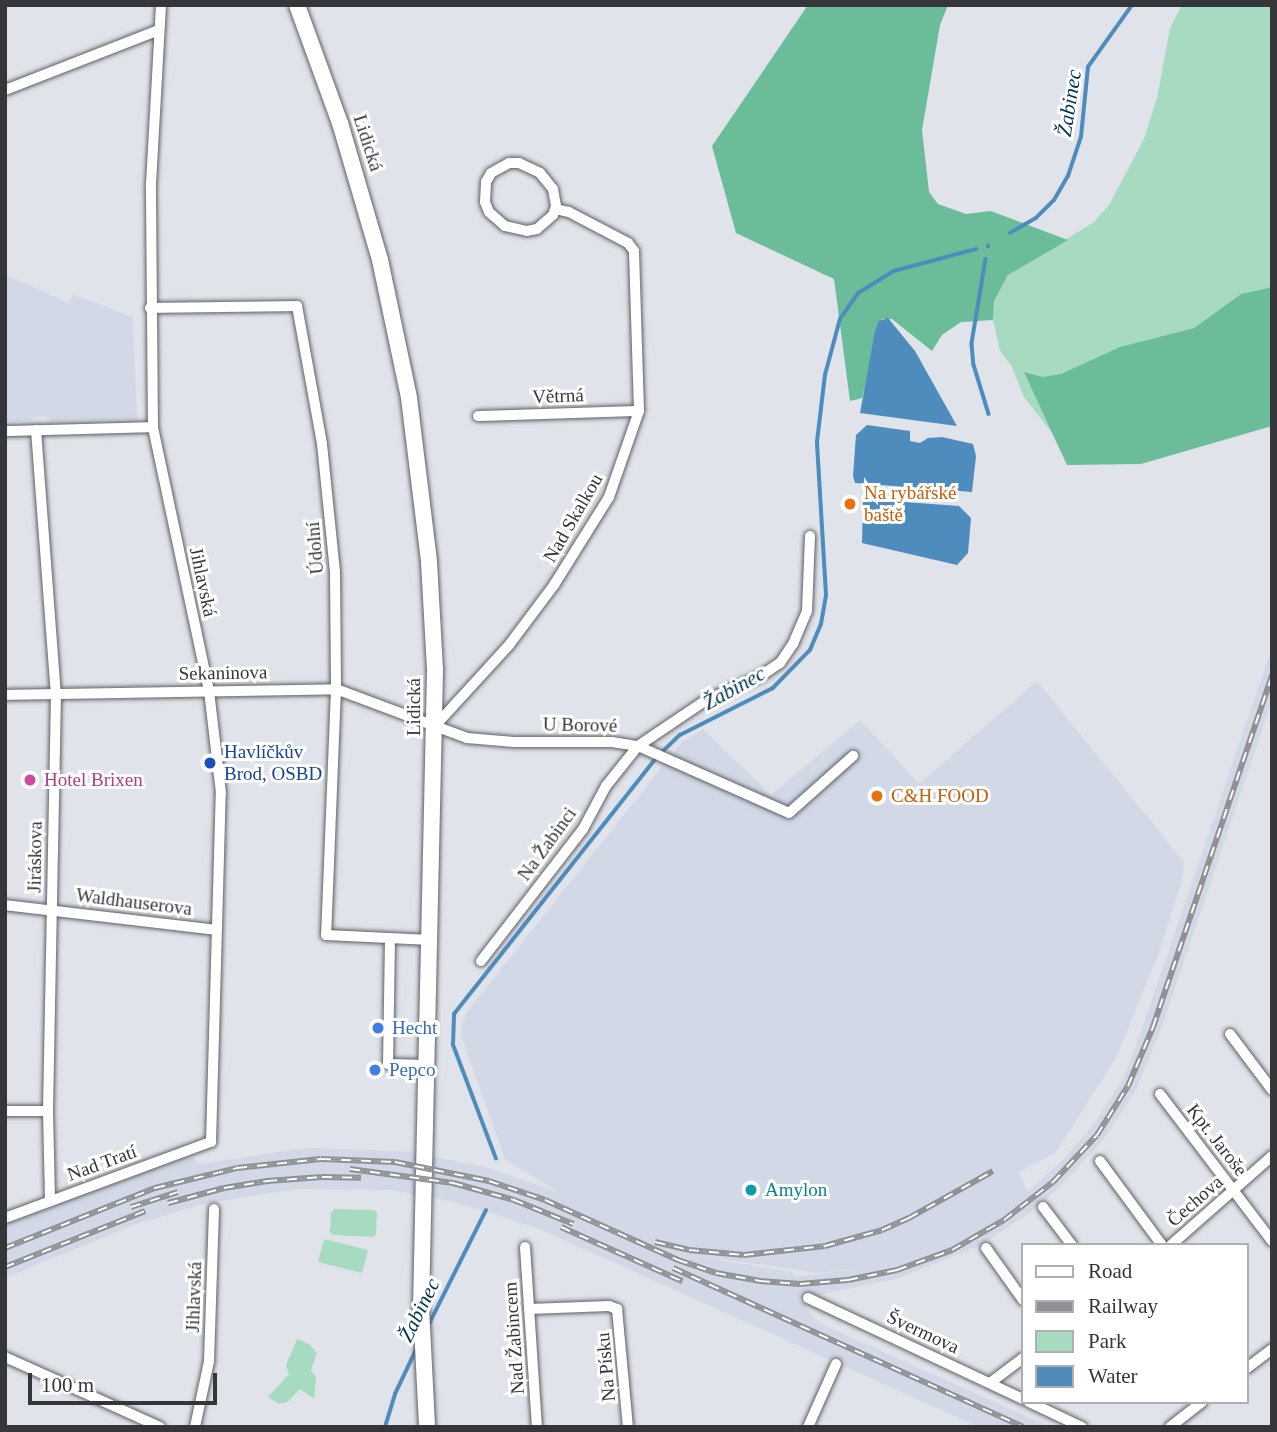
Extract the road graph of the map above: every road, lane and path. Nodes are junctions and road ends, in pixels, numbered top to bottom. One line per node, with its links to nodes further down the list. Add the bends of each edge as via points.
1 (161, 5): 3 (street, Jihlavská)
2 (297, 5): 17 (main road, Lidická, via 360,186 409,398 430,575)
3 (159, 30): 4 (street); 6 (street, Jihlavská)
4 (5, 89)
5 (555, 209): 5 (street, via 537,229 505,226 489,212 486,182 509,163 528,166 548,180 556,197); 7 (street, Nad Skalkou, via 628,243 634,251)
6 (150, 309): 9 (street, Jihlavská); 13 (street, Údolní, via 297,306 322,444 335,572)
7 (639, 411): 8 (street, Větrná); 17 (street, Nad Skalkou, via 609,497 554,585 509,645)
8 (478, 416)
9 (153, 427): 10 (street); 14 (street, Jihlavská)
10 (36, 430): 11 (street); 15 (street, Jiráskova)
11 (5, 431)
12 (810, 536): 18 (street, U Borové, via 807,611 780,663 706,700)
13 (336, 689): 14 (street, Sekaninova); 17 (street, Sekaninova); 23 (street, Údolní, via 326,935)
14 (209, 691): 15 (street, Sekaninova); 22 (street, Jihlavská, via 222,805)
15 (56, 694): 16 (street, Sekaninova); 21 (street, Jiráskova)
16 (5, 695)
17 (435, 726): 18 (street, U Borové, via 467,738); 24 (main road, Lidická)
18 (638, 746): 19 (street, via 789,813); 25 (street, Na Žabinci, via 606,786 583,829)
19 (853, 756)
20 (5, 905): 21 (street, Waldhauserova)
21 (52, 910): 22 (street, Waldhauserova); 31 (street, Jiráskova)
22 (217, 930): 32 (street, Jihlavská)
23 (390, 938): 24 (street); 27 (street, via 388,1064)
24 (431, 940): 27 (main road, Lidická)
25 (481, 961)
26 (1230, 1034): 28 (street)
27 (429, 1066): 60 (main road, Lidická, via 421,1307)
28 (1272, 1090)
29 (1160, 1094): 35 (street, Kpt. Jaroše)
30 (5, 1111): 31 (street)
31 (48, 1111): 36 (street, Jiráskova)
32 (211, 1142): 36 (street, Nad Tratí)
33 (1272, 1156): 35 (street, Čechova)
34 (1100, 1161): 42 (street)
35 (1234, 1190): 40 (street, Kpt. Jaroše); 43 (street, Čechova)
36 (50, 1201): 39 (street, Nad Tratí)
37 (1043, 1207): 41 (street)
38 (214, 1209): 59 (street, Jihlavská, via 209,1361)
39 (5, 1217)
40 (1272, 1241)
41 (1070, 1243)
42 (1162, 1243)
43 (1173, 1243)
44 (525, 1247): 48 (street, Nad Žabincem)
45 (986, 1248): 46 (street)
46 (1021, 1297)
47 (808, 1298): 54 (street, Švermova)
48 (529, 1309): 61 (street, Nad Žabincem); 62 (street, Na Písku, via 617,1309)
49 (1272, 1349): 53 (street)
50 (5, 1357): 58 (street)
51 (1021, 1360): 54 (street)
52 (836, 1364): 63 (street)
53 (1249, 1366)
54 (990, 1383): 55 (street, Švermova)
55 (1021, 1398)
56 (1034, 1404): 64 (street)
57 (1199, 1404): 65 (street)
58 (160, 1427)
59 (195, 1427)
60 (427, 1427)
61 (537, 1427)
62 (628, 1427)
63 (808, 1427)
64 (1082, 1427)
65 (1170, 1427)

